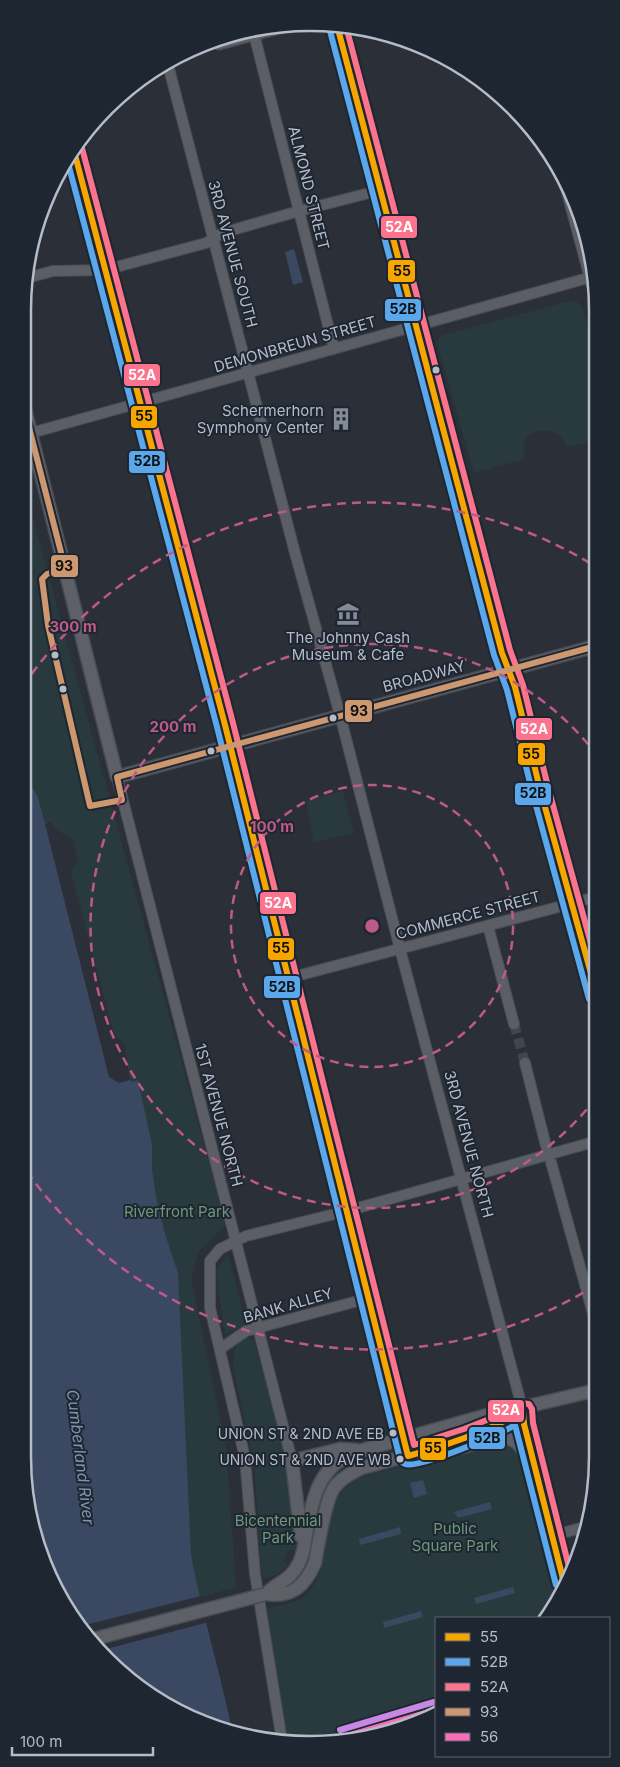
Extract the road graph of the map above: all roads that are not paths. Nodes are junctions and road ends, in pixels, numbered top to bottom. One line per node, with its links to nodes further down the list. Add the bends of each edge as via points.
1 (339, 33): 5 (street)
2 (255, 37): 6 (street, ALMOND STREET)
3 (169, 70): 7 (street, 3RD AVENUE SOUTH)
4 (76, 158): 8 (street)
5 (381, 190): 6 (street); 11 (street)
6 (299, 211): 7 (street, via 222,233); 12 (street, ALMOND STREET)
7 (214, 239): 8 (street); 13 (street, 3RD AVENUE SOUTH)
8 (106, 270): 9 (street, via 54,271); 14 (street)
9 (34, 276)
10 (587, 279): 11 (street, DEMONBREUN STREET)
11 (416, 326): 12 (street, DEMONBREUN STREET); 17 (street)
12 (334, 349): 13 (street, DEMONBREUN STREET)
13 (249, 372): 14 (street, DEMONBREUN STREET); 18 (street, 3RD AVENUE SOUTH)
14 (141, 403): 15 (street, DEMONBREUN STREET); 19 (street)
15 (31, 433): 20 (main road)
16 (589, 648): 17 (main road, BROADWAY)
17 (508, 670): 18 (main road, BROADWAY); 22 (street, via 518,696)
18 (340, 715): 19 (main road, BROADWAY); 24 (street, 3RD AVENUE NORTH)
19 (230, 745): 20 (main road, BROADWAY); 26 (street)
20 (117, 777): 34 (street, 1ST AVENUE NORTH)
21 (589, 899): 22 (street, COMMERCE STREET)
22 (571, 903): 23 (street, COMMERCE STREET); 25 (street)
23 (488, 926): 24 (street, COMMERCE STREET); 27 (street)
24 (400, 949): 26 (street, COMMERCE STREET); 32 (street, 3RD AVENUE NORTH)
25 (589, 971)
26 (289, 978): 33 (street)
27 (514, 1024)
28 (525, 1063): 30 (street)
29 (589, 1143): 32 (street)
30 (546, 1146)
31 (551, 1162): 36 (street)
32 (462, 1178): 33 (street); 40 (street, 3RD AVENUE NORTH)
33 (348, 1211): 34 (street); 35 (street)
34 (236, 1240): 37 (street, 1ST AVENUE NORTH); 38 (street, via 210,1261 210,1308)
35 (369, 1298): 37 (street, BANK ALLEY); 41 (street)
36 (589, 1298)
37 (259, 1327): 38 (street, BANK ALLEY, via 246,1331); 45 (street, 1ST AVENUE NORTH)
38 (220, 1349): 55 (street, via 245,1458 255,1574)
39 (589, 1392): 40 (main road, via 532,1405)
40 (523, 1411): 41 (main road, via 505,1410); 43 (main road, via 474,1435); 46 (main road, 3RD AVENUE NORTH)
41 (404, 1439): 42 (main road); 44 (street)
42 (363, 1450): 45 (main road, via 340,1450); 49 (main road, via 342,1458 321,1480 314,1494)
43 (426, 1452): 44 (main road); 46 (main road, via 503,1438 518,1444)
44 (408, 1456): 51 (main road, via 362,1468 342,1480 330,1494 311,1572 293,1592 278,1596)
45 (292, 1461): 49 (main road, via 300,1523)
46 (534, 1463): 48 (main road, 3RD AVENUE NORTH)
47 (579, 1528): 48 (street)
48 (552, 1536): 50 (main road, 3RD AVENUE NORTH)
49 (300, 1561): 51 (main road, via 290,1577 275,1584)
50 (562, 1576)
51 (266, 1594): 52 (main road, bridge)
52 (98, 1638)
53 (405, 1719): 54 (main road)
54 (386, 1725)
55 (281, 1734)

